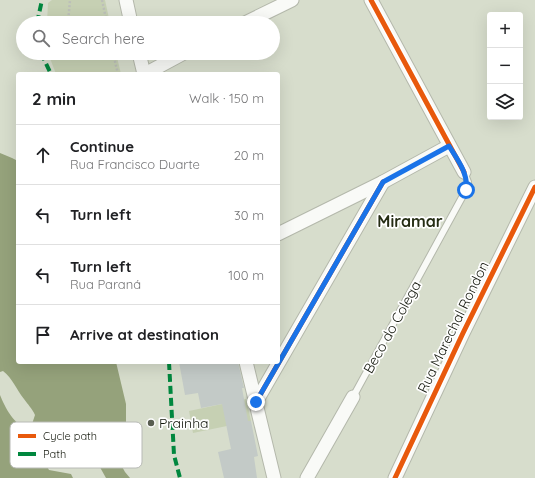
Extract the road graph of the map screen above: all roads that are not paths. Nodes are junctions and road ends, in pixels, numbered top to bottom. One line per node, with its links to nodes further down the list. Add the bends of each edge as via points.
1 (126, 0): 4 (street)
2 (292, 0): 5 (street)
3 (371, 0): 10 (street)
4 (129, 16)
5 (259, 16)
6 (141, 60): 8 (street)
7 (171, 60): 9 (street)
8 (144, 72)
9 (149, 72)
10 (449, 146): 11 (street); 12 (street)
11 (464, 172): 18 (lane, Beco do Colega, via 468,182 466,190)
12 (383, 182): 14 (street); 15 (street)
13 (535, 187): 22 (street, Rua Marechal Rondon)
14 (280, 233)
15 (280, 360)
16 (246, 364): 19 (street)
17 (278, 364): 19 (street)
18 (353, 396): 21 (street, Beco do Colega)
19 (256, 402): 20 (street)
20 (274, 478)
21 (307, 478)
22 (395, 478)

